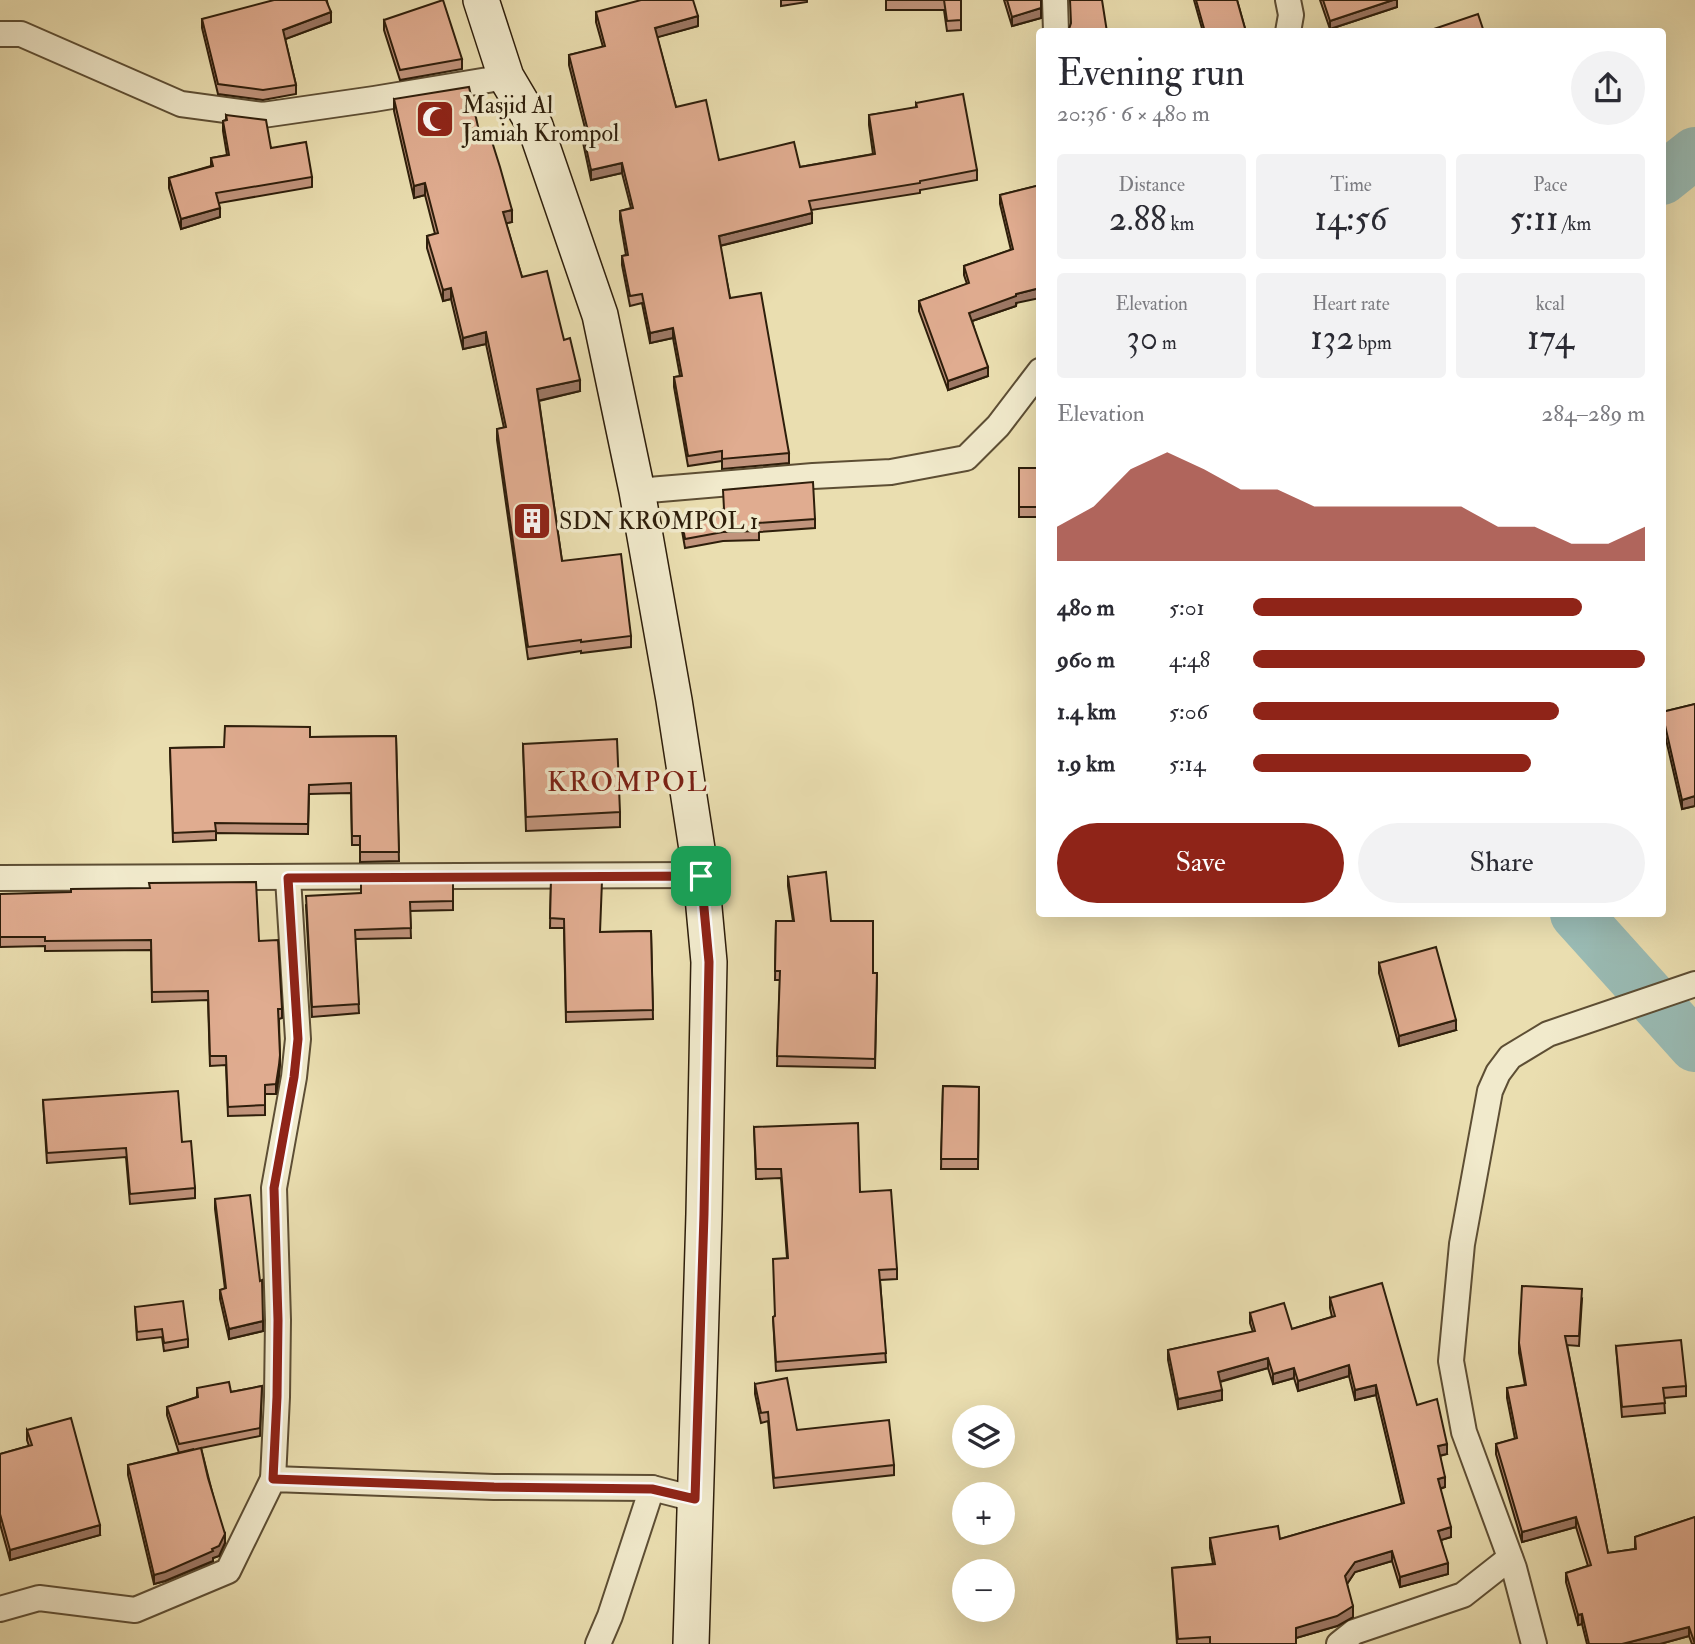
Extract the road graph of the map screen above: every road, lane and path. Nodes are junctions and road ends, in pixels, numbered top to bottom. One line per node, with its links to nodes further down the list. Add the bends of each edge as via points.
1 (1055, 0): 4 (street)
2 (1288, 0): 5 (street)
3 (487, 2): 7 (street)
4 (1056, 28)
5 (1289, 28)
6 (0, 34): 7 (street, via 21,34 180,104 263,115)
7 (506, 77): 9 (street, via 535,126 600,315)
8 (1036, 375): 9 (street, via 998,426 966,458 891,472)
9 (637, 491): 10 (street)
10 (701, 876): 12 (street); 16 (street, via 709,962)
11 (0, 878): 12 (street)
12 (288, 878): 14 (street, via 298,1039 274,1188 278,1320)
13 (1695, 984): 17 (street, via 1548,1034 1510,1057 1490,1091 1462,1244 1451,1361 1464,1432)
14 (273, 1479): 15 (street); 18 (street, via 228,1571 135,1611 39,1598)
15 (652, 1489): 16 (street); 19 (street)
16 (695, 1499): 20 (street)
17 (1510, 1558): 21 (street, via 1463,1595 1354,1632); 22 (street)
18 (0, 1609)
19 (598, 1644)
20 (691, 1644)
21 (1339, 1644)
22 (1534, 1644)

